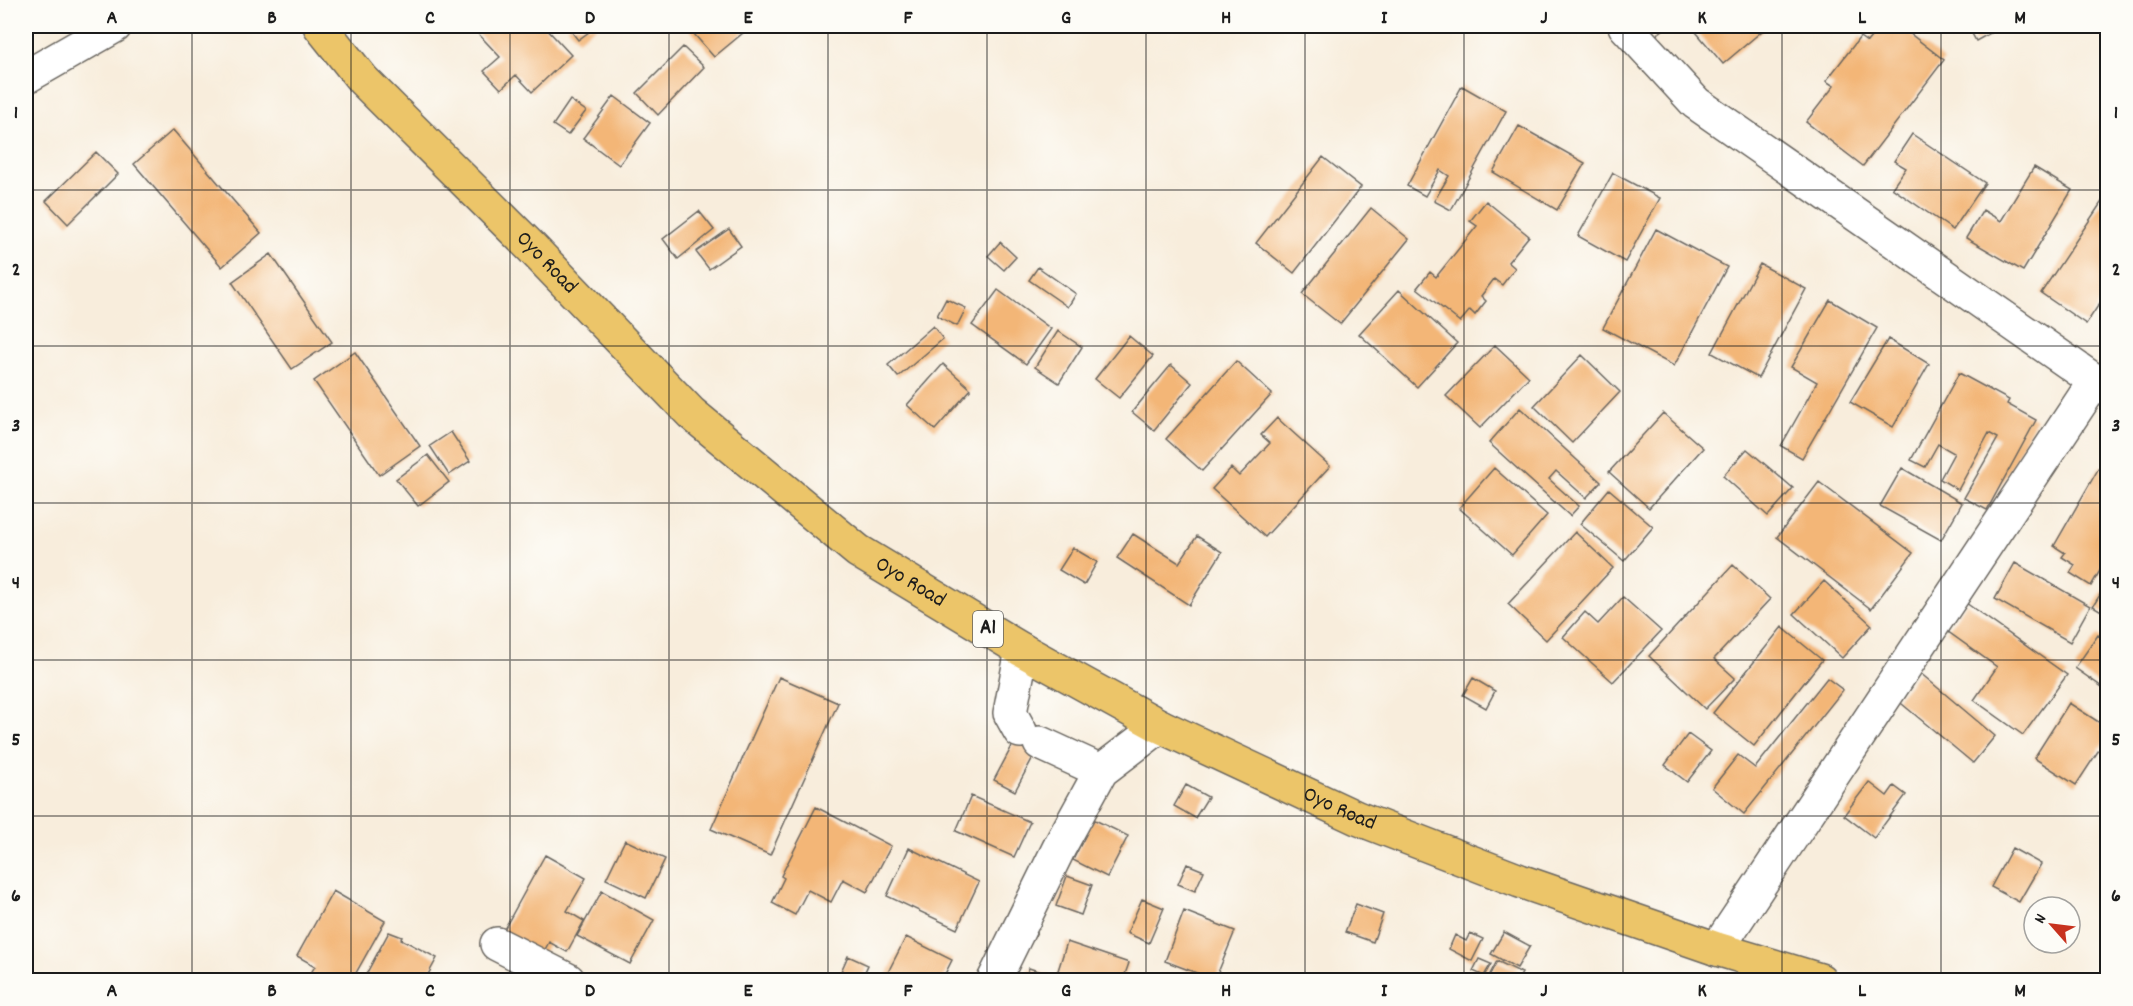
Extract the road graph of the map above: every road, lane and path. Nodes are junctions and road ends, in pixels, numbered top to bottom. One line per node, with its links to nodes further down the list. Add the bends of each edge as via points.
1 (115, 26): 4 (street)
2 (320, 26): 6 (highway, Oyo Road / A1, via 363,80 691,413 858,551)
3 (1625, 26): 5 (street, via 1696,103)
4 (26, 77)
5 (2101, 385): 10 (street)
6 (1022, 650): 7 (highway, Oyo Road / A1); 8 (street, via 1010,713 1030,737)
7 (1160, 726): 8 (street); 10 (highway, Oyo Road / A1, via 1357,818 1520,881)
8 (1101, 771): 12 (street)
9 (497, 944): 11 (street)
10 (1717, 949): 13 (highway, Oyo Road / A1)
11 (568, 981)
12 (994, 981)
13 (1820, 981)

